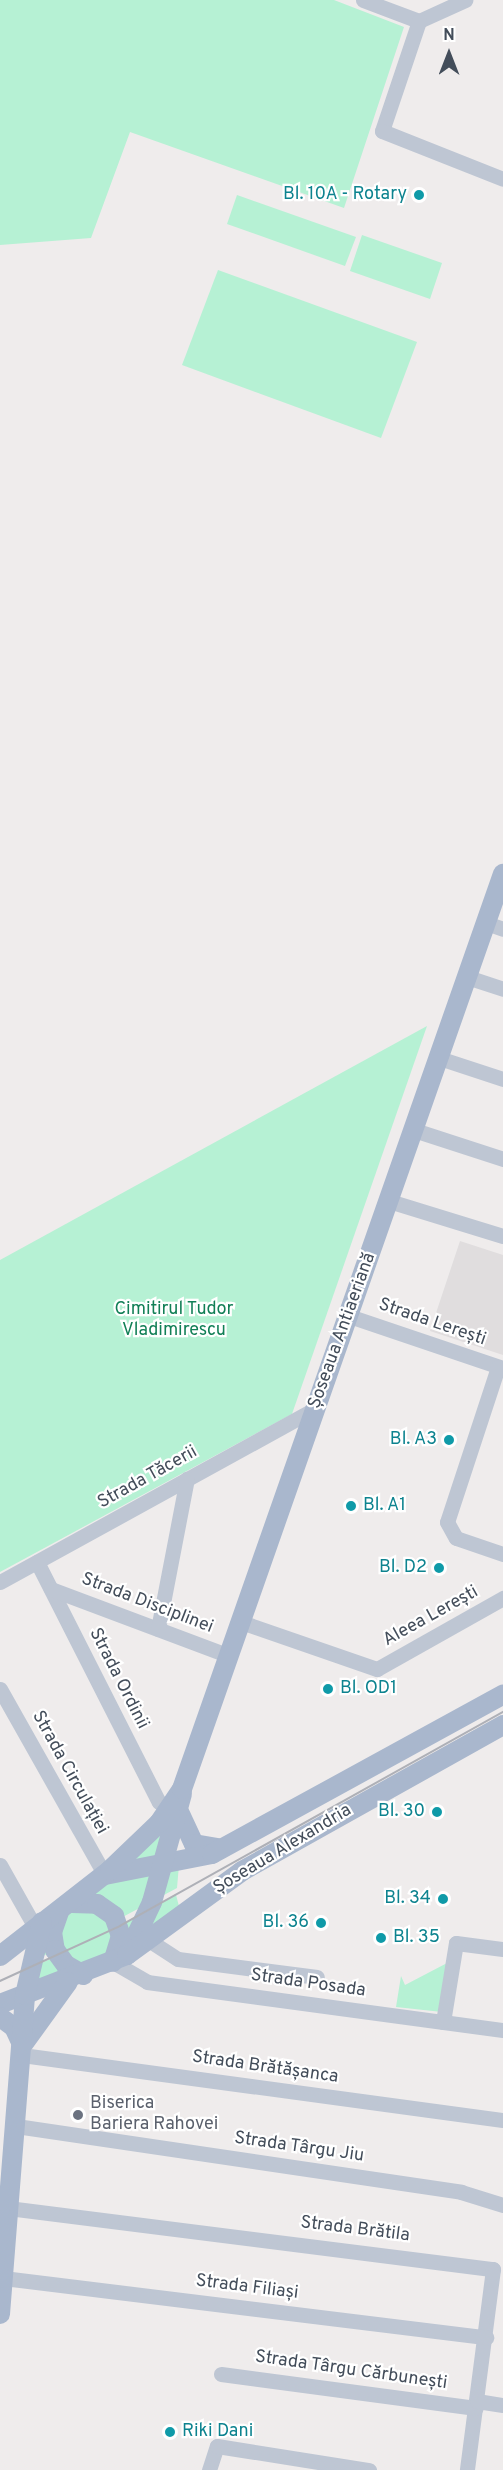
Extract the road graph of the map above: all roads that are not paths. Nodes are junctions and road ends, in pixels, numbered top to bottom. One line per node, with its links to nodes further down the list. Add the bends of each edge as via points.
1 (363, 0): 3 (street)
2 (465, 0): 3 (street)
3 (419, 21): 4 (street, via 382,131)
4 (503, 179)
5 (503, 874): 6 (main road, Șoseaua Antiaeriană)
6 (495, 926): 7 (main road, Șoseaua Antiaeriană)
7 (467, 977): 8 (street); 9 (main road, Șoseaua Antiaeriană)
8 (503, 989)
9 (439, 1058): 10 (street); 11 (main road, Șoseaua Antiaeriană)
10 (503, 1079)
11 (414, 1130): 12 (street); 13 (main road, Șoseaua Antiaeriană)
12 (503, 1159)
13 (389, 1201): 14 (street); 15 (main road, Șoseaua Antiaeriană)
14 (503, 1236)
15 (349, 1316): 16 (street, Strada Lerești); 17 (main road, Șoseaua Antiaeriană)
16 (501, 1367): 19 (street, via 447,1528 456,1538)
17 (315, 1409): 18 (street, Strada Tăcerii); 24 (main road, Șoseaua Antiaeriană)
18 (187, 1479): 20 (street, Strada Tăcerii); 25 (street)
19 (503, 1554)
20 (37, 1562): 21 (street, Strada Tăcerii); 22 (street, Strada Ordinii)
21 (0, 1582)
22 (51, 1589): 25 (street, Strada Disciplinei); 30 (street, Strada Ordinii, via 159,1802)
23 (503, 1598): 24 (street, Aleea Lerești, via 377,1669)
24 (241, 1622): 26 (main road, Șoseaua Antiaeriană)
25 (158, 1629): 26 (street, Strada Disciplinei)
26 (229, 1656): 30 (main road, Șoseaua Antiaeriană)
27 (0, 1689): 34 (street, Strada Circulației)
28 (503, 1695): 31 (main road, Șoseaua Alexandria)
29 (503, 1725): 37 (main road, Șoseaua Alexandria, via 242,1871)
30 (175, 1811): 31 (main road, via 194,1844); 33 (main road, Șoseaua Antiaeriană); 34 (main road, Șoseaua Antiaeriană)
31 (221, 1849): 33 (main road, Șoseaua Alexandria)
32 (0, 1865): 36 (street)
33 (163, 1867): 34 (main road, Șoseaua Alexandria); 40 (main road, Șoseaua Antiaeriană)
34 (105, 1875): 35 (main road)
35 (67, 1906): 36 (main road); 40 (main road, via 97,1904 114,1916 121,1936); 41 (main road, via 53,1944)
36 (39, 1924): 39 (main road); 43 (main road)
37 (150, 1941): 40 (main road, Șoseaua Alexandria); 42 (street, via 178,1959)
38 (497, 1948): 46 (street, via 456,1942)
39 (0, 1956)
40 (120, 1958): 41 (main road, Șoseaua Alexandria); 46 (street, Strada Posada, via 147,1982)
41 (76, 1977): 43 (main road, Șoseaua Alexandria); 48 (main road)
42 (317, 1977)
43 (25, 1995): 44 (main road, Șoseaua Alexandria); 48 (main road)
44 (0, 2004)
45 (0, 2017): 48 (main road, via 14,2027)
46 (443, 2022): 47 (street, Strada Posada)
47 (503, 2030)
48 (22, 2050): 49 (street, Strada Brătășanca); 50 (main road)
49 (503, 2120)
50 (16, 2126): 51 (street, Strada Târgu Jiu, via 461,2192); 52 (main road)
51 (503, 2205)
52 (5, 2206): 53 (main road); 54 (street, Strada Brătila, via 489,2267 495,2277)
53 (3, 2278): 55 (main road); 56 (street, Strada Filiași)
54 (497, 2310): 56 (street, Strada Brătila)
55 (0, 2314)
56 (486, 2337): 58 (street, Strada Brătila)
57 (221, 2374): 58 (street, Strada Târgu Cărbunești)
58 (477, 2404): 59 (street, Strada Târgu Cărbunești); 62 (street, Strada Brătila)
59 (503, 2405)
60 (209, 2470): 61 (street, via 217,2446)
61 (369, 2470)
62 (467, 2470)

